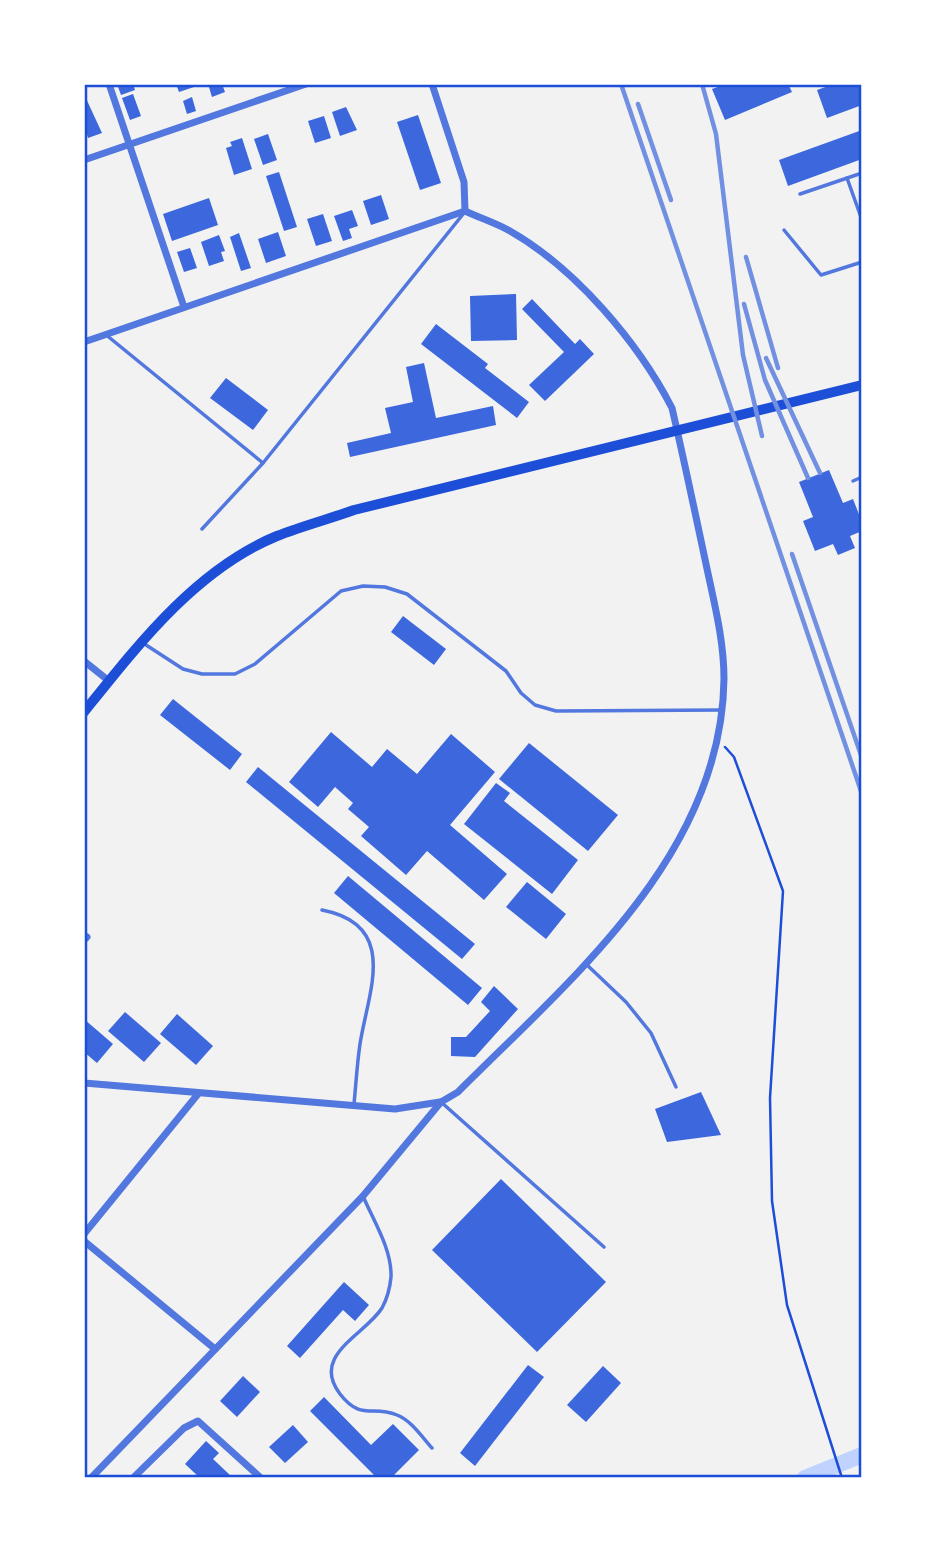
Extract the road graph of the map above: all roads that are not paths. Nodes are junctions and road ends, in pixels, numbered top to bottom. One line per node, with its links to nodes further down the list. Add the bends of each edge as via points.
1 (108, 84): 4 (street)
2 (306, 84): 4 (street)
3 (432, 84): 9 (street, via 464,181)
4 (129, 144): 5 (street); 13 (street)
5 (84, 160)
6 (862, 173): 7 (lane)
7 (848, 178): 8 (lane); 10 (lane)
8 (800, 194)
9 (465, 211): 13 (street); 17 (lane); 24 (street, via 540,250 597,303 657,380 671,408 722,638)
10 (862, 220)
11 (784, 230): 12 (lane, via 821,275)
12 (862, 262)
13 (184, 307): 14 (street)
14 (105, 334): 15 (street); 17 (lane)
15 (84, 342)
16 (862, 385): 21 (main road, via 354,510 276,536 191,592)
17 (264, 463): 20 (lane)
18 (862, 477): 19 (lane)
19 (853, 481)
20 (202, 529)
21 (141, 642): 23 (main road); 24 (lane, via 183,669 235,674 254,664 341,590 386,587 407,594 506,671 535,705 556,710)
22 (84, 662): 23 (street)
23 (109, 681): 25 (main road)
24 (723, 710): 27 (street, via 706,784 684,835)
25 (84, 712)
26 (322, 910): 32 (lane, via 355,924 374,950 376,967)
27 (586, 964): 29 (lane, via 651,1033); 31 (street, via 458,1092)
28 (84, 1083): 30 (street)
29 (676, 1087)
30 (198, 1094): 32 (street); 34 (street)
31 (441, 1102): 32 (street, via 395,1109); 33 (street); 36 (lane)
32 (353, 1106)
33 (363, 1196): 37 (street); 38 (lane, via 389,1258 388,1292 382,1309 339,1350 332,1363 333,1378 353,1409 395,1414 407,1420)
34 (84, 1234)
35 (84, 1241): 37 (street)
36 (604, 1247)
37 (215, 1349): 40 (street)
38 (432, 1448)
39 (260, 1477): 41 (street, via 198,1421 184,1428)
40 (91, 1478)
41 (133, 1478)

